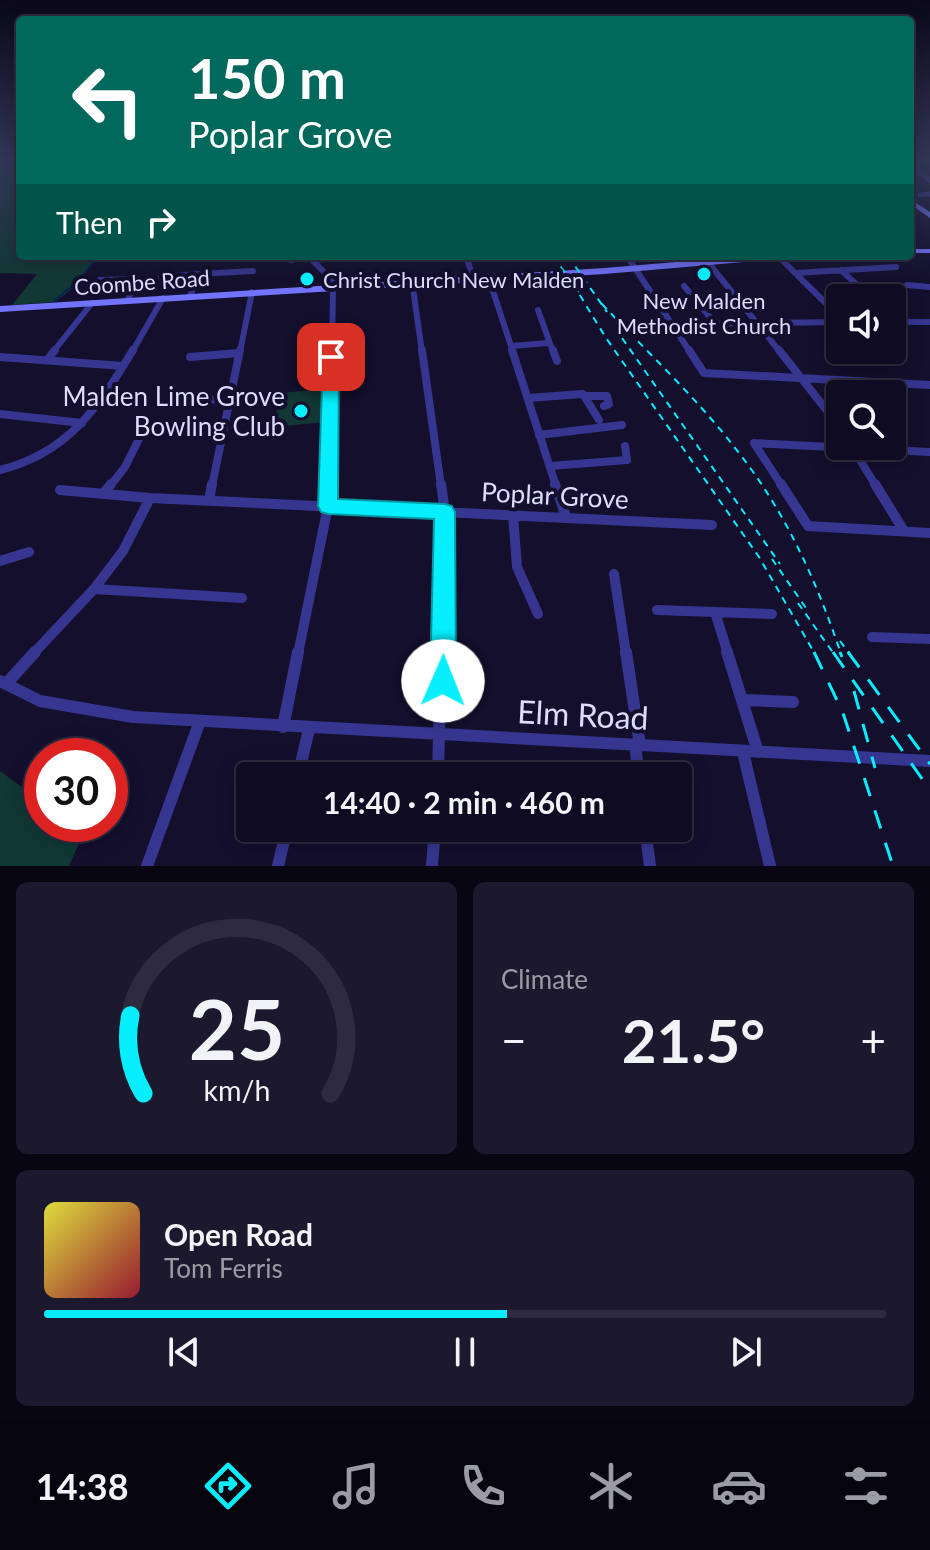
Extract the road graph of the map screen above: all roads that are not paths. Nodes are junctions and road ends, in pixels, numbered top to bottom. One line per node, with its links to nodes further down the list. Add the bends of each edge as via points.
1 (291, 260): 10 (street)
2 (312, 260): 22 (street)
3 (467, 260): 17 (street)
4 (629, 260): 8 (street)
5 (719, 260): 7 (main road, Coombe Road)
6 (782, 260): 14 (street)
7 (707, 261): 8 (main road, Coombe Road); 35 (street)
8 (633, 266): 15 (main road, Coombe Road); 38 (street)
9 (896, 267): 11 (street)
10 (290, 268)
11 (841, 270): 14 (street); 20 (street)
12 (253, 271): 13 (street)
13 (199, 274): 16 (street); 26 (street)
14 (796, 274): 30 (street)
15 (488, 276): 17 (main road, Coombe Road); 40 (street)
16 (161, 277)
17 (473, 277): 19 (main road, Coombe Road)
18 (100, 280): 28 (street, via 138,279)
19 (412, 281): 22 (main road, Coombe Road); 75 (street)
20 (856, 284)
21 (907, 285): 24 (street)
22 (335, 286): 25 (main road, Coombe Road); 74 (street)
23 (684, 286): 34 (street)
24 (930, 287)
25 (252, 292): 26 (main road, Coombe Road); 41 (street)
26 (190, 296): 27 (main road, Coombe Road)
27 (163, 298): 28 (main road, Coombe Road); 46 (street)
28 (127, 301): 29 (main road, Coombe Road)
29 (92, 303): 31 (main road, Coombe Road); 44 (street)
30 (826, 305)
31 (0, 309)
32 (538, 310): 39 (street, via 549,325)
33 (826, 320): 35 (street)
34 (714, 322): 35 (street); 38 (street)
35 (757, 322): 47 (street)
36 (906, 322): 37 (street)
37 (930, 322)
38 (671, 324): 47 (street, via 704,373)
39 (548, 343): 40 (street); 45 (street)
40 (511, 346): 53 (street)
41 (239, 353): 43 (street); 52 (street)
42 (0, 357): 44 (street)
43 (190, 357)
44 (47, 360): 46 (street)
45 (557, 361)
46 (123, 366): 59 (street)
47 (803, 378): 48 (street); 56 (street)
48 (835, 380)
49 (906, 384): 50 (street)
50 (930, 385)
51 (585, 396): 53 (street); 55 (street, via 607,396 609,404); 58 (street)
52 (230, 398): 54 (street); 73 (street)
53 (528, 398): 61 (street)
54 (174, 403)
55 (604, 406)
56 (826, 408)
57 (0, 414): 59 (street)
58 (599, 420)
59 (82, 423): 69 (street, via 52,450)
60 (622, 425): 61 (street)
61 (539, 435): 68 (street)
62 (139, 439): 71 (street)
63 (625, 446): 68 (street, via 627,460)
64 (826, 446): 79 (street, via 754,443 808,526)
65 (906, 450): 66 (street)
66 (930, 452)
67 (860, 460): 79 (street)
68 (550, 466): 77 (street)
69 (0, 470)
70 (60, 490): 71 (street, Poplar Grove)
71 (103, 494): 72 (street, Poplar Grove)
72 (150, 498): 73 (street, Poplar Grove); 84 (street, via 123,551)
73 (209, 500): 74 (street, Poplar Grove)
74 (328, 506): 75 (street, Poplar Grove); 96 (street)
75 (445, 512): 76 (street, Poplar Grove); 98 (street)
76 (513, 515): 77 (street, Poplar Grove); 88 (street, via 513,561)
77 (566, 517): 78 (street, Poplar Grove)
78 (712, 525)
79 (904, 531): 80 (street)
80 (930, 533)
81 (29, 552): 82 (street)
82 (0, 561)
83 (614, 574): 99 (street)
84 (94, 589): 85 (street); 92 (street)
85 (242, 598)
86 (657, 610): 87 (street)
87 (715, 612): 89 (street); 93 (street)
88 (538, 614)
89 (772, 614)
90 (872, 637): 91 (street)
91 (930, 639)
92 (3, 683): 95 (street, Elm Road, via 40,701 89,711)
93 (743, 700): 94 (street); 100 (street)
94 (793, 702)
95 (200, 721): 96 (street, Elm Road); 108 (street)
96 (283, 727): 97 (street, Elm Road)
97 (309, 729): 98 (street, Elm Road); 102 (street)
98 (441, 735): 99 (street, Elm Road); 103 (street)
99 (638, 745): 100 (street, Elm Road); 104 (street)
100 (751, 752): 101 (street, Elm Road); 112 (street)
101 (930, 761)
102 (301, 762)
103 (439, 762)
104 (639, 762)
105 (284, 842): 109 (street)
106 (434, 842): 110 (street)
107 (647, 842): 111 (street)
108 (147, 866)
109 (278, 866)
110 (432, 866)
111 (650, 866)
112 (770, 866)

